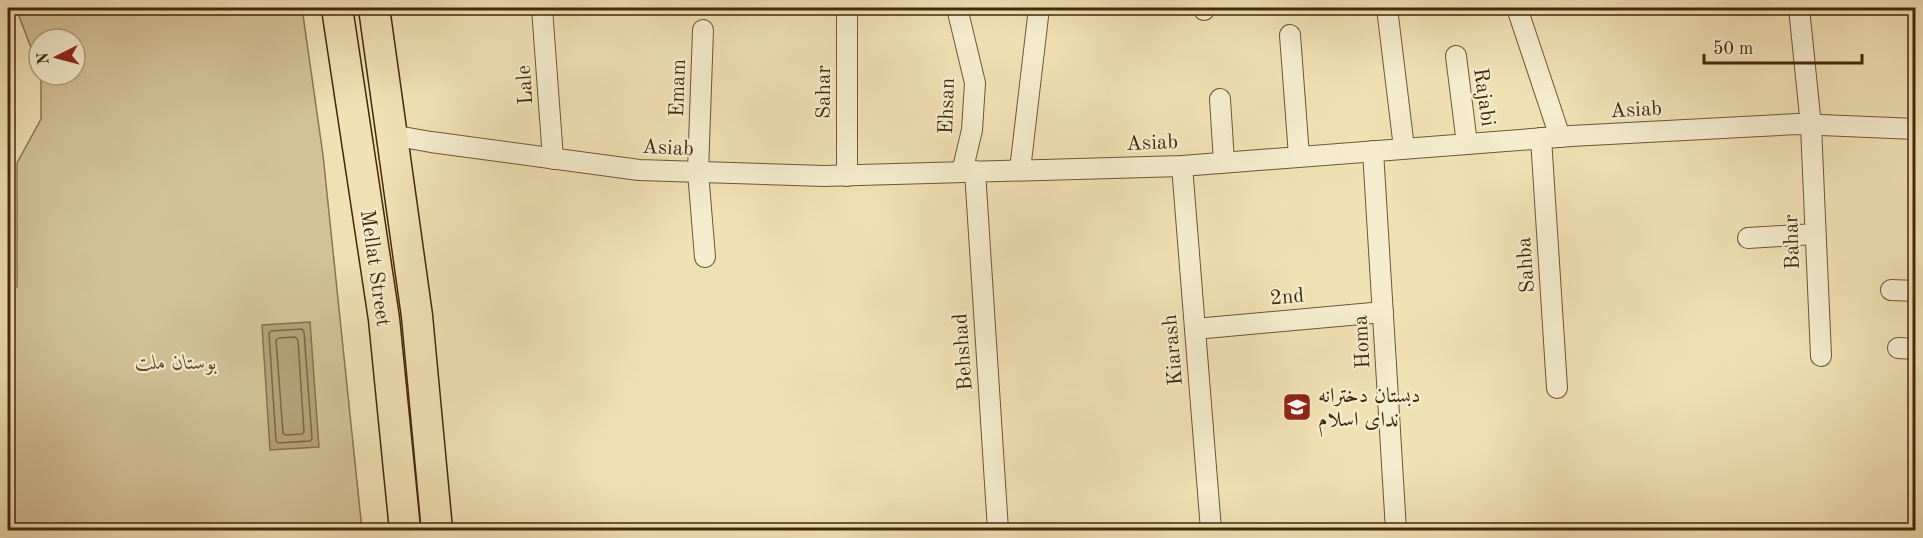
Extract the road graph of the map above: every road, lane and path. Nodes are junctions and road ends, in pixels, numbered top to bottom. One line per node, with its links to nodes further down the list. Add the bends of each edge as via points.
1 (337, 8): 38 (main road, Mellat Street, via 384,318)
2 (374, 8): 16 (main road, Mellat Street)
3 (542, 8): 22 (street, Lale)
4 (847, 8): 28 (street, Sahar)
5 (957, 8): 27 (street, Ehsan, via 975,82)
6 (1039, 8): 25 (street)
7 (1387, 8): 19 (street)
8 (1517, 8): 17 (street, Sahba)
9 (1799, 8): 14 (street, Bahar)
10 (703, 30): 26 (street, Emam)
11 (1290, 35): 21 (street)
12 (1456, 56): 18 (street, Rajabi)
13 (1220, 99): 23 (street)
14 (1812, 126): 15 (street, Asiab); 17 (street, Asiab); 29 (street, Bahar)
15 (1916, 129)
16 (391, 135): 22 (street, Asiab); 39 (main road, Mellat Street, via 417,316)
17 (1550, 138): 18 (street, Asiab); 37 (street, Sahba)
18 (1467, 144): 19 (street, Asiab)
19 (1404, 148): 20 (street, Asiab)
20 (1373, 151): 21 (street, Asiab); 34 (street, Homa)
21 (1299, 156): 23 (street, Asiab)
22 (553, 159): 26 (street, Asiab, via 639,170)
23 (1224, 162): 24 (street, Asiab)
24 (1182, 166): 25 (street, Asiab); 35 (street, Kiarash)
25 (1020, 170): 27 (street, Asiab)
26 (698, 172): 28 (street, Asiab); 31 (street, Emam)
27 (968, 172): 28 (street, Asiab); 40 (street, Behshad)
28 (847, 176)
29 (1815, 234): 30 (street); 36 (street, Bahar)
30 (1748, 238)
31 (705, 257)
32 (1891, 290): 33 (street)
33 (1916, 291)
34 (1383, 312): 35 (street, 2nd); 42 (street, Homa)
35 (1195, 329): 41 (street, Kiarash)
36 (1821, 356)
37 (1557, 388)
38 (405, 531)
39 (437, 531)
40 (998, 531)
41 (1211, 531)
42 (1396, 531)

